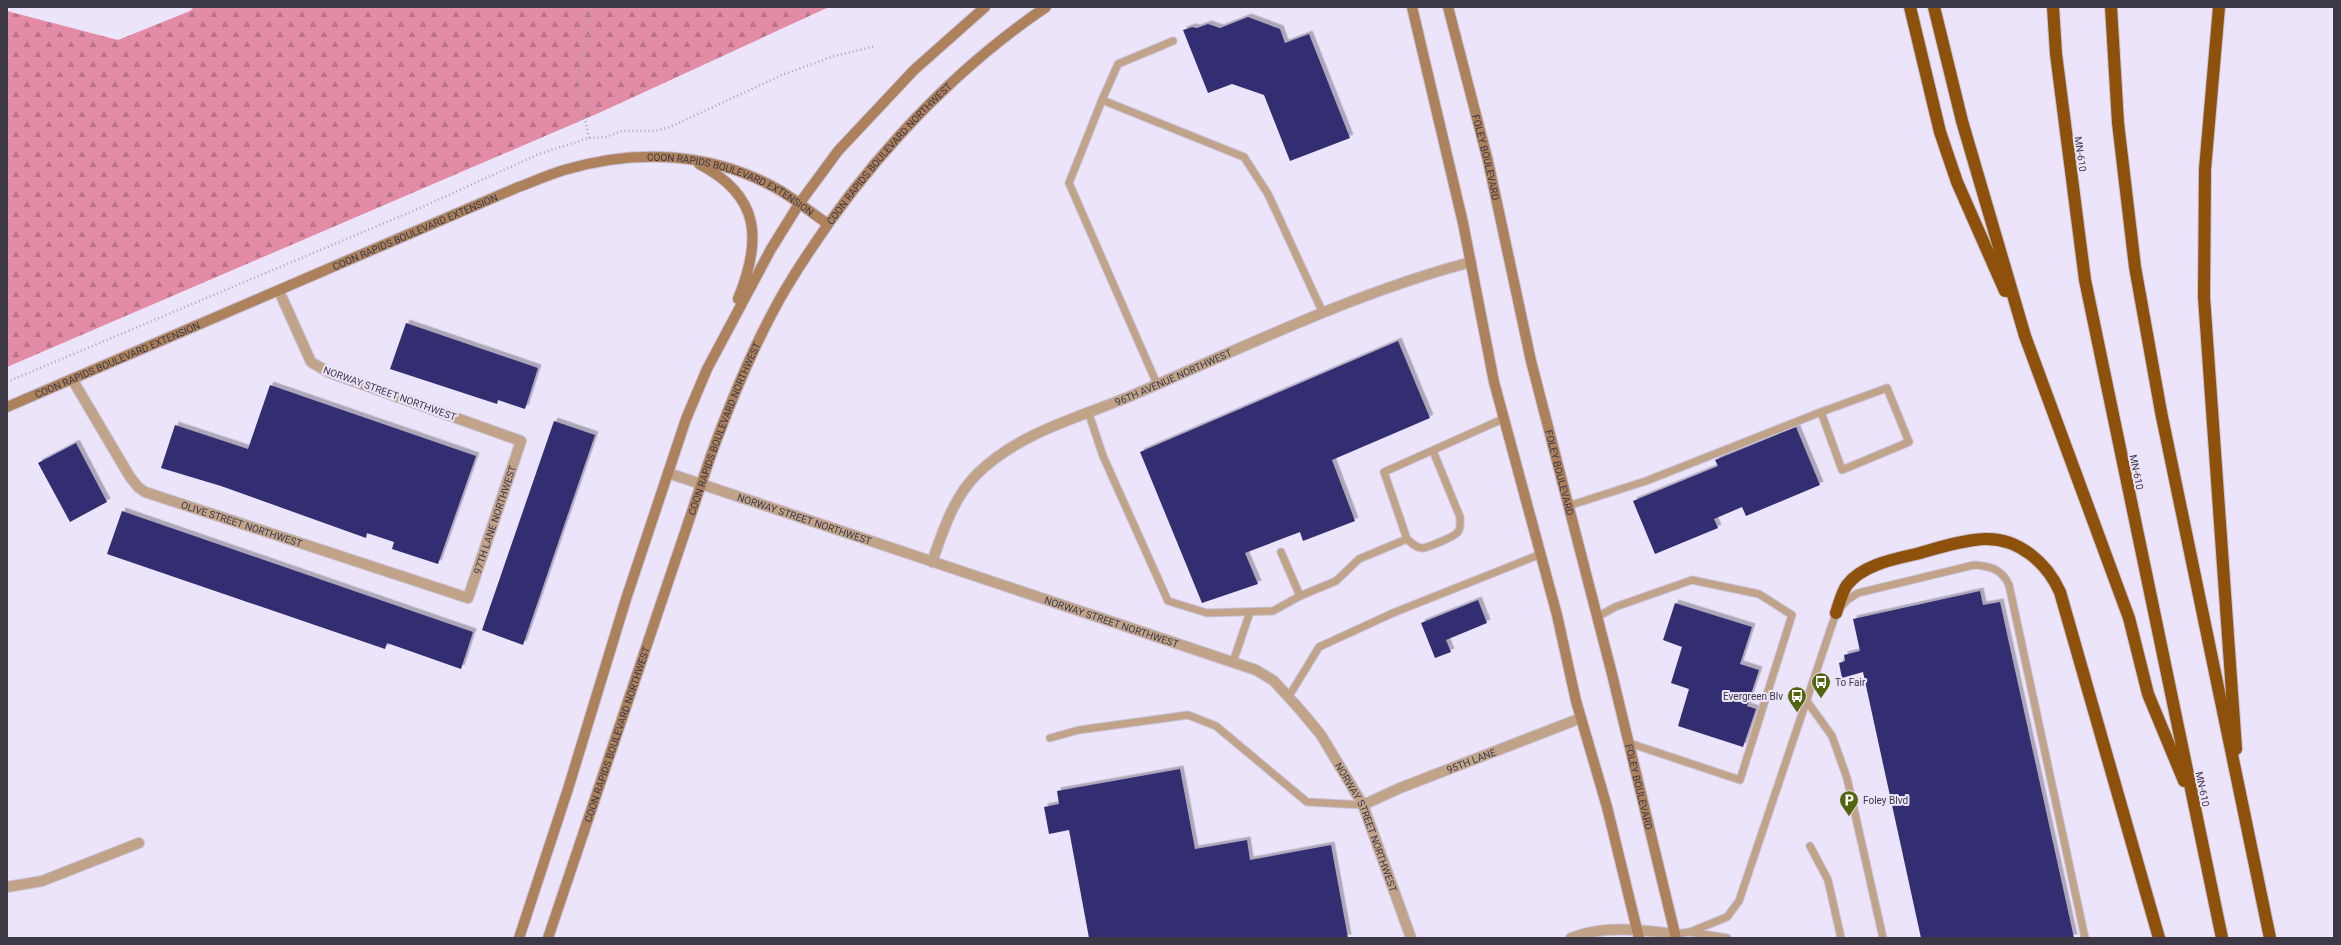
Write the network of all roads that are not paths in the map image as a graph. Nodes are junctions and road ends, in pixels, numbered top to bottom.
1 (985, 7) edge
2 (1046, 7) edge
3 (1412, 7) edge
4 (1448, 7) edge
5 (1910, 7) edge
6 (1934, 7) edge
7 (2053, 7) edge
8 (2111, 7) edge
9 (2219, 7) edge
10 (1174, 41) dead end
11 (1102, 100) junction
12 (687, 158) junction
13 (799, 204) junction
14 (828, 224) junction
15 (1471, 262) junction
16 (279, 291) junction
17 (1323, 314) junction
18 (2025, 336) junction
19 (721, 342) junction
20 (72, 379) junction
21 (1157, 384) junction
22 (7, 407) edge
23 (1088, 411) junction
24 (1821, 412) junction
25 (1504, 418) junction
26 (521, 441) joint
27 (1433, 451) junction
28 (668, 473) junction
29 (701, 485) junction
30 (1568, 506) junction
31 (1406, 539) junction
32 (1281, 552) dead end
33 (1541, 554) junction
34 (932, 562) junction
35 (1300, 596) junction
36 (468, 598) joint
37 (1250, 612) junction
38 (1836, 613) junction
39 (1597, 617) junction
40 (1233, 662) junction
41 (1288, 696) junction
42 (1806, 700) junction
43 (1581, 718) junction
44 (1050, 738) dead end
45 (1629, 743) junction
46 (2239, 796) junction
47 (1363, 805) junction
48 (2195, 809) junction
49 (139, 843) dead end
50 (1810, 846) dead end
51 (7, 887) edge
52 (1690, 932) junction
53 (1638, 934) edge
54 (1675, 936) edge
55 (518, 938) edge
56 (548, 938) edge
57 (1411, 938) edge
58 (1571, 938) edge
59 (1727, 938) edge
60 (1841, 938) edge
61 (1883, 938) edge
62 (2085, 938) edge
63 (2159, 938) edge
64 (2222, 938) edge
65 (2270, 938) edge

1 - 13 main road
2 - 14 main road, COON RAPIDS BOULEVARD NORTHWEST
3 - 15 main road
4 - 30 main road, FOLEY BOULEVARD
5 - 18 highway
6 - 18 highway
7 - 48 highway, MN-610
8 - 46 highway
9 - 46 highway
10 - 11 lane
11 - 17 lane
11 - 21 lane
12 - 13 main road, COON RAPIDS BOULEVARD EXTENSION
12 - 16 main road, COON RAPIDS BOULEVARD EXTENSION
12 - 19 main road
13 - 14 main road, COON RAPIDS BOULEVARD EXTENSION
13 - 19 main road
14 - 29 main road, COON RAPIDS BOULEVARD NORTHWEST
15 - 17 street, 96TH AVENUE NORTHWEST
15 - 25 main road
16 - 20 main road, COON RAPIDS BOULEVARD EXTENSION
16 - 26 street, NORWAY STREET NORTHWEST
17 - 21 street, 96TH AVENUE NORTHWEST
18 - 48 highway
19 - 28 main road
20 - 22 main road, COON RAPIDS BOULEVARD EXTENSION
20 - 36 street, OLIVE STREET NORTHWEST
21 - 23 street, 96TH AVENUE NORTHWEST
23 - 34 street, 96TH AVENUE NORTHWEST
23 - 37 lane
24 - 24 lane
24 - 30 lane
25 - 27 lane
25 - 33 main road
26 - 36 street, 97TH LANE NORTHWEST
27 - 31 lane
27 - 31 lane
28 - 29 street, NORWAY STREET NORTHWEST
28 - 55 main road
29 - 34 street, NORWAY STREET NORTHWEST
29 - 56 main road, COON RAPIDS BOULEVARD NORTHWEST
30 - 39 main road, FOLEY BOULEVARD
31 - 35 lane
32 - 35 lane
33 - 41 lane
33 - 43 main road
34 - 40 street, NORWAY STREET NORTHWEST
35 - 37 lane
37 - 40 lane
38 - 42 lane
38 - 62 lane
38 - 63 highway
39 - 45 main road, FOLEY BOULEVARD
39 - 45 lane
40 - 41 street, NORWAY STREET NORTHWEST
41 - 47 street, NORWAY STREET NORTHWEST
42 - 52 lane
42 - 61 lane
43 - 47 street, 95TH LANE
43 - 53 main road
44 - 47 lane
45 - 54 main road, FOLEY BOULEVARD
46 - 65 highway
47 - 57 street, NORWAY STREET NORTHWEST
48 - 64 highway, MN-610
49 - 51 street
50 - 60 lane
52 - 54 lane
52 - 59 lane
53 - 54 street
53 - 58 street

